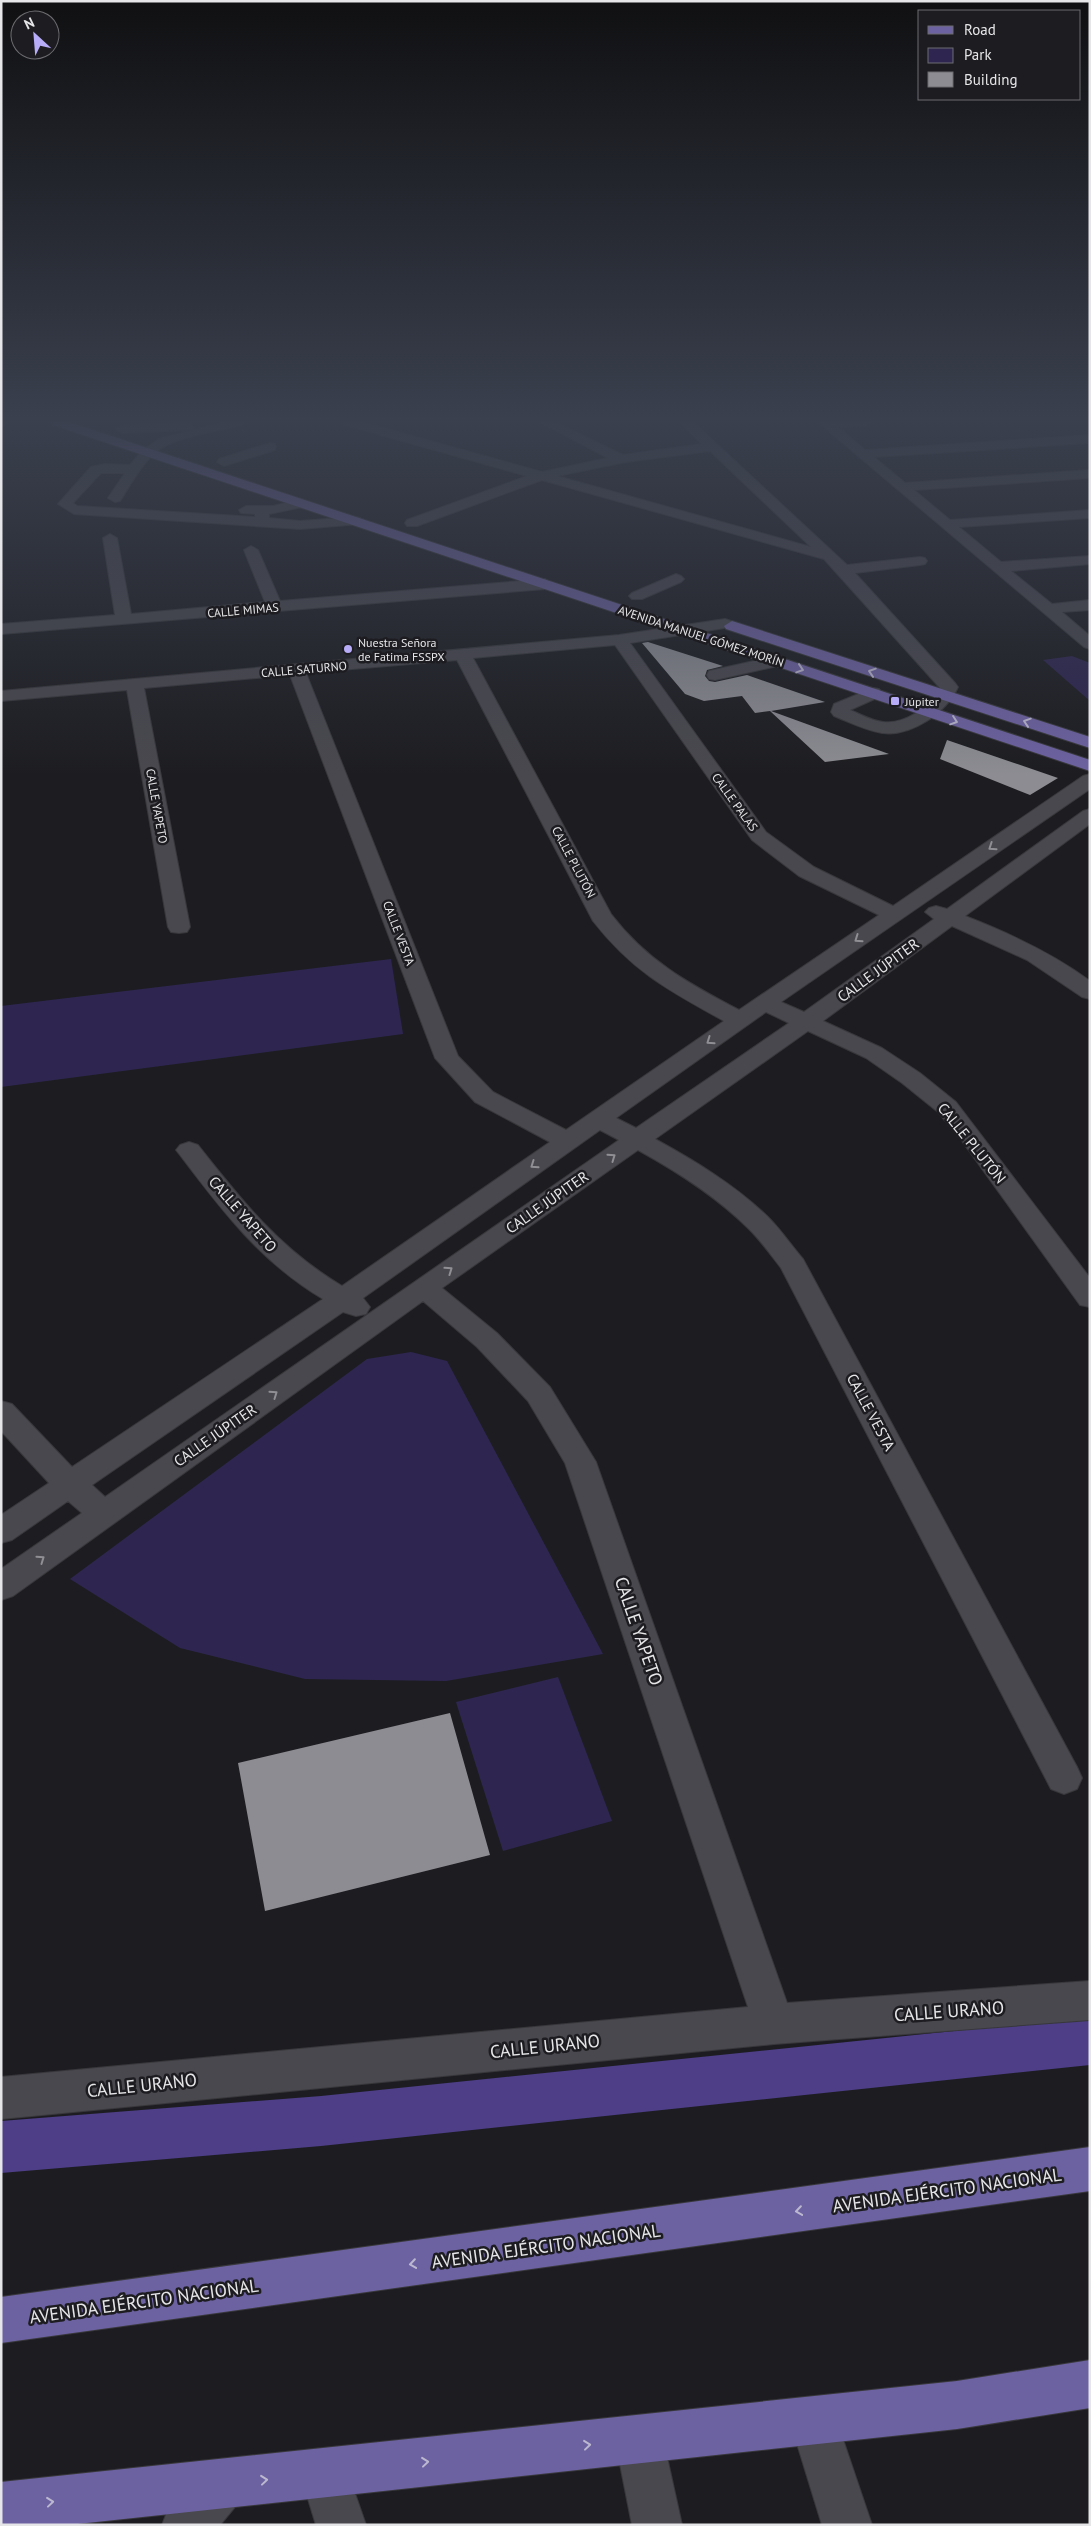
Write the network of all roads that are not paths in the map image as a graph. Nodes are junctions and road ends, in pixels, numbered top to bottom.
1 (110, 540) edge
2 (412, 540) edge
3 (771, 540) edge
4 (812, 540) edge
5 (966, 540) edge
6 (251, 550) dead end
7 (829, 556) junction
8 (1090, 560) edge
9 (920, 561) dead end
10 (999, 567) junction
11 (844, 570) junction
12 (676, 579) dead end
13 (545, 584) junction
14 (618, 590) dead end
15 (637, 596) junction
16 (663, 604) dead end
17 (1090, 606) edge
18 (275, 607) junction
19 (1049, 609) junction
20 (690, 613) dead end
21 (124, 619) junction
22 (725, 624) junction
23 (1, 630) edge
24 (685, 631) junction
25 (619, 640) junction
26 (1090, 644) edge
27 (462, 654) junction
28 (776, 661) junction
29 (296, 669) junction
30 (715, 675) dead end
31 (135, 684) junction
32 (873, 694) junction
33 (1, 696) edge
34 (946, 696) junction
35 (930, 712) junction
36 (1060, 733) junction
37 (1090, 738) edge
38 (1090, 742) edge
39 (1090, 766) edge
40 (1090, 780) edge
41 (1090, 815) edge
42 (1026, 824) junction
43 (1064, 834) junction
44 (1090, 842) edge
45 (903, 908) junction
46 (950, 917) junction
47 (179, 928) dead end
48 (1090, 992) edge
49 (765, 1003) junction
50 (740, 1020) junction
51 (806, 1022) junction
52 (598, 1119) junction
53 (638, 1139) junction
54 (568, 1141) junction
55 (189, 1150) dead end
56 (424, 1287) junction
57 (1090, 1298) edge
58 (343, 1299) junction
59 (377, 1320) junction
60 (1, 1412) edge
61 (68, 1484) junction
62 (105, 1514) junction
63 (1, 1531) edge
64 (1, 1587) edge
65 (1064, 1778) dead end
66 (1090, 2000) edge
67 (774, 2024) junction
68 (1, 2098) edge
69 (1090, 2169) edge
70 (1, 2320) edge
71 (1090, 2384) edge
72 (814, 2421) junction
73 (639, 2439) junction
74 (325, 2473) junction
75 (221, 2484) junction
76 (1, 2508) edge
77 (187, 2525) edge
78 (341, 2525) edge
79 (657, 2525) edge
80 (847, 2525) edge

1 - 21 street
2 - 13 main road, AVENIDA MANUEL GÓMEZ MORÍN
3 - 7 street
4 - 7 street
5 - 10 street
6 - 18 street
7 - 11 street
8 - 10 street
9 - 11 street
10 - 19 street
11 - 34 street
12 - 15 street
13 - 18 street, CALLE MIMAS
13 - 24 main road, AVENIDA MANUEL GÓMEZ MORÍN
14 - 15 main road, AVENIDA MANUEL GÓMEZ MORÍN
15 - 16 main road, AVENIDA MANUEL GÓMEZ MORÍN
17 - 19 street
18 - 21 street, CALLE MIMAS
19 - 26 street
20 - 22 main road, AVENIDA MANUEL GÓMEZ MORÍN
21 - 23 street, CALLE MIMAS
22 - 24 street, CALLE SATURNO
34 -> 22 main road, AVENIDA MANUEL GÓMEZ MORÍN
24 - 25 street, CALLE SATURNO
24 - 28 main road, AVENIDA MANUEL GÓMEZ MORÍN
25 - 27 street, CALLE SATURNO
25 - 45 street, CALLE PALAS
27 - 29 street, CALLE SATURNO
27 - 50 street, CALLE PLUTÓN
28 - 30 street
28 -> 32 main road, AVENIDA MANUEL GÓMEZ MORÍN
29 - 31 street, CALLE SATURNO
29 - 54 street, CALLE VESTA
31 - 33 street, CALLE SATURNO
31 - 47 street, CALLE YAPETO
32 - 35 main road, AVENIDA MANUEL GÓMEZ MORÍN
32 - 35 street
34 - 35 street
36 -> 34 main road, AVENIDA MANUEL GÓMEZ MORÍN
35 -> 39 main road, AVENIDA MANUEL GÓMEZ MORÍN
36 - 37 main road
36 - 38 main road, AVENIDA MANUEL GÓMEZ MORÍN
40 - 42 street
41 - 43 street, CALLE JÚPITER
42 - 43 street
42 -> 45 street
43 - 44 street
43 - 46 street, CALLE JÚPITER
45 - 46 street, CALLE PALAS
45 -> 49 street
46 - 48 street, CALLE PALAS
46 - 51 street, CALLE JÚPITER
49 - 50 street
49 - 51 street, CALLE PLUTÓN
50 -> 52 street
51 - 53 street, CALLE JÚPITER
51 - 57 street, CALLE PLUTÓN
52 - 53 street, CALLE VESTA
52 - 54 street
56 -> 53 street, CALLE JÚPITER
53 - 65 street, CALLE VESTA
54 -> 58 street
55 - 58 street, CALLE YAPETO
56 - 59 street, CALLE JÚPITER
56 - 67 street, CALLE YAPETO
58 - 59 street, CALLE YAPETO
58 - 61 street
62 -> 59 street, CALLE JÚPITER
60 - 61 street
61 - 62 street
61 - 63 street
64 -> 62 street, CALLE JÚPITER
66 - 67 street, CALLE URANO
67 - 68 street, CALLE URANO
69 -> 70 main road, AVENIDA EJÉRCITO NACIONAL
71 - 72 main road
72 - 73 main road
72 - 80 street
74 -> 73 main road
73 - 79 street
75 -> 74 main road
74 - 78 street
76 -> 75 main road
75 - 77 street

